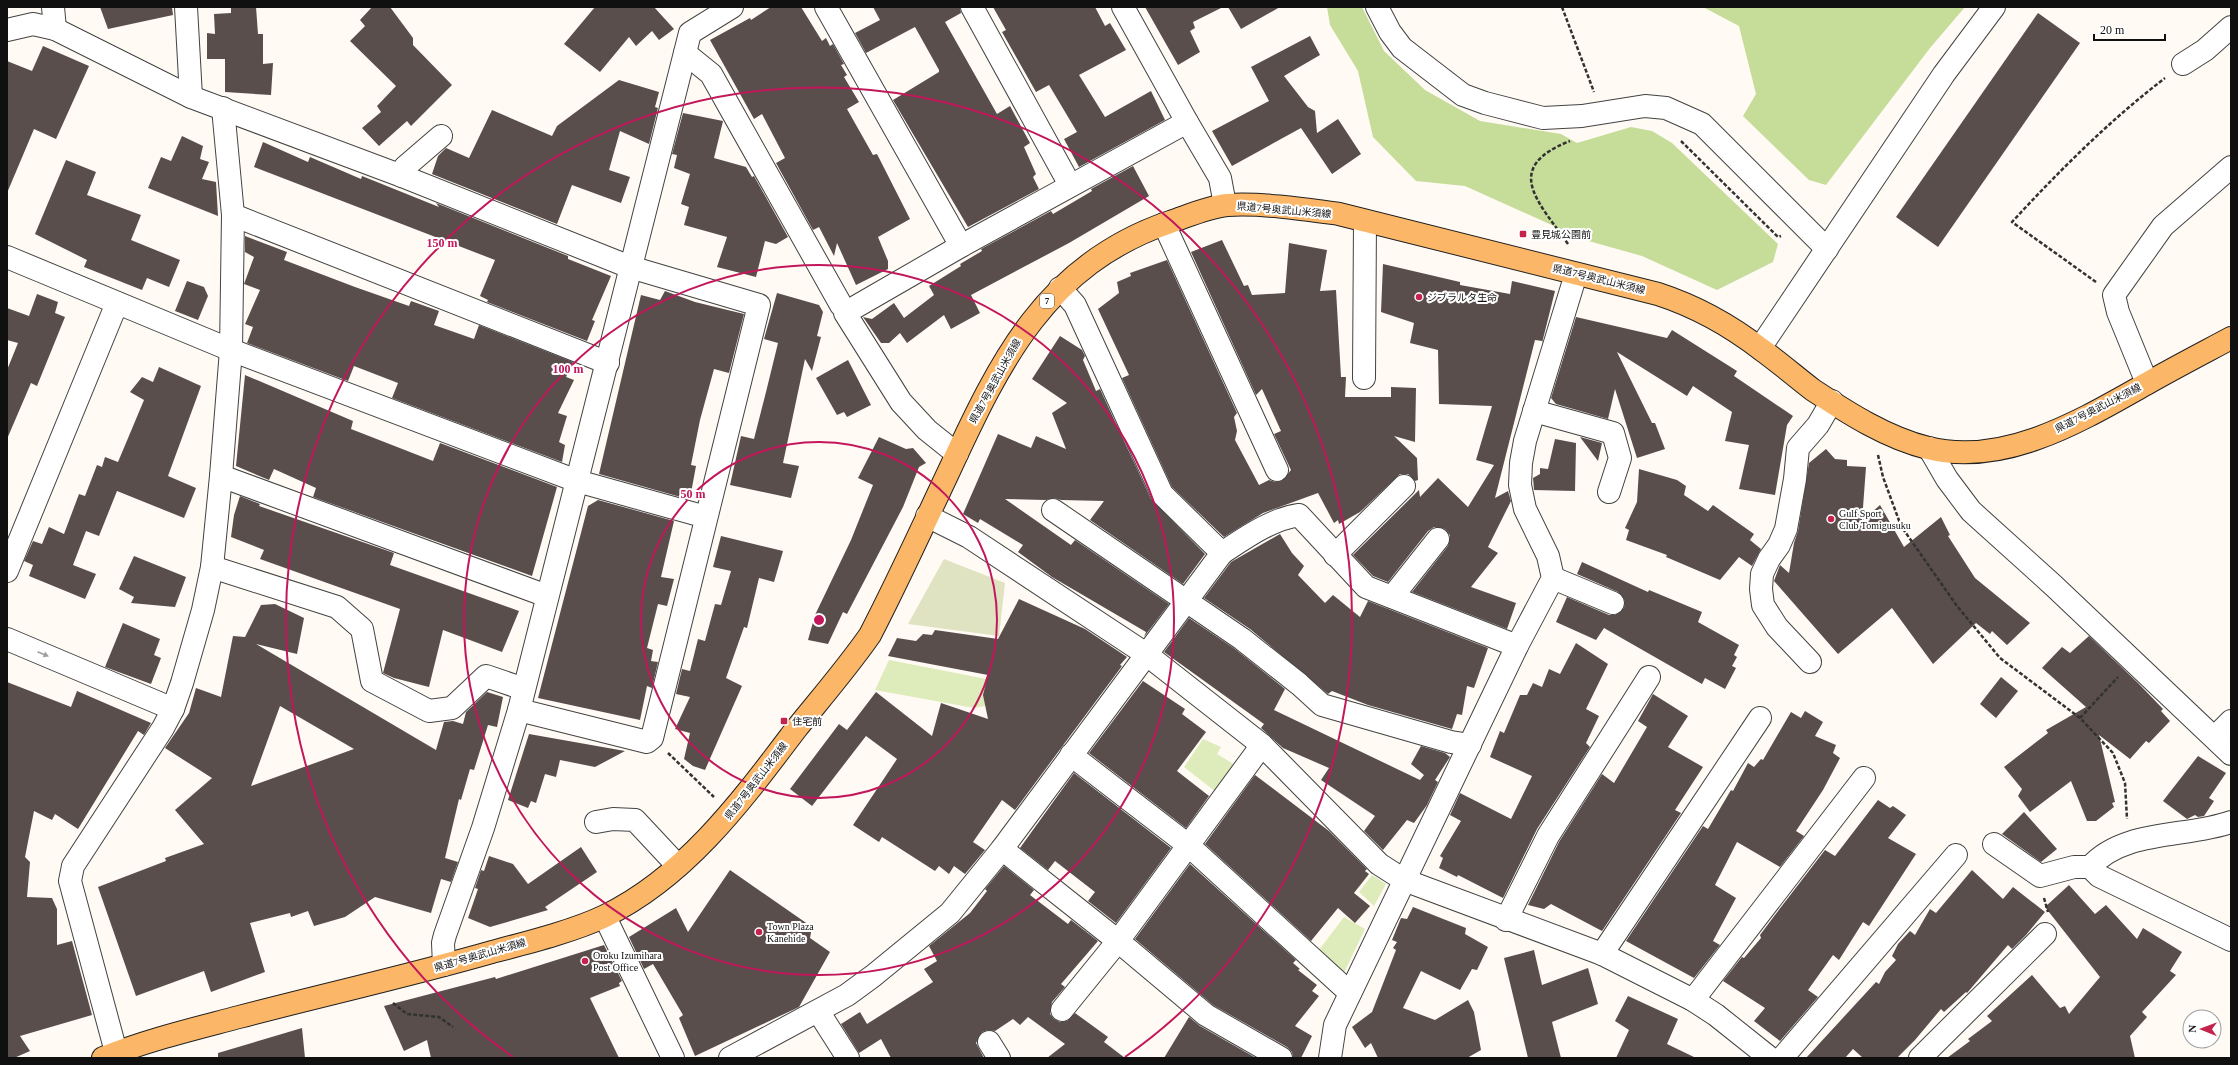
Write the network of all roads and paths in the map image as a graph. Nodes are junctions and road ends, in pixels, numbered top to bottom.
1 (52, 7) edge
2 (186, 7) edge
3 (732, 7) edge
4 (826, 7) edge
5 (972, 7) edge
6 (1123, 7) edge
7 (1377, 7) edge
8 (1562, 7) edge
9 (1994, 7) edge
10 (2231, 27) edge
11 (55, 29) junction
12 (7, 30) edge
13 (685, 53) junction
14 (2182, 64) joint
15 (191, 97) junction
16 (223, 108) junction
17 (1598, 113) junction
18 (1187, 122) junction
19 (441, 136) dead end
20 (1676, 138) dead end
21 (1574, 139) dead end
22 (2231, 167) edge
23 (402, 176) junction
24 (1070, 185) junction
25 (1225, 205) junction
26 (232, 215) junction
27 (1365, 221) junction
28 (1164, 224) junction
29 (1784, 236) dead end
30 (1568, 244) dead end
31 (961, 246) junction
32 (1826, 249) junction
33 (7, 257) edge
34 (630, 267) junction
35 (1576, 274) junction
36 (1060, 288) junction
37 (2114, 295) junction
38 (117, 303) junction
39 (841, 305) dead end
40 (2231, 338) edge
41 (1760, 348) junction
42 (231, 350) junction
43 (608, 363) junction
44 (1364, 378) dead end
45 (2147, 384) junction
46 (1832, 401) junction
47 (1534, 411) junction
48 (1872, 425) junction
49 (1929, 448) junction
50 (957, 454) junction
51 (1277, 470) dead end
52 (221, 476) junction
53 (577, 482) junction
54 (1404, 486) dead end
55 (1609, 492) dead end
56 (1053, 510) dead end
57 (927, 516) junction
58 (706, 518) junction
59 (1438, 539) dead end
60 (1222, 553) junction
61 (1334, 555) junction
62 (212, 568) junction
63 (7, 571) edge
64 (1553, 578) junction
65 (547, 596) junction
66 (1392, 597) junction
67 (1186, 600) junction
68 (1613, 603) dead end
69 (7, 639) edge
70 (1517, 646) junction
71 (1146, 654) junction
72 (2133, 661) junction
73 (1810, 662) dead end
74 (1649, 677) dead end
75 (524, 689) junction
76 (173, 708) junction
77 (519, 710) junction
78 (1760, 718) dead end
79 (2080, 718) junction
80 (2231, 721) edge
81 (2215, 737) junction
82 (652, 738) junction
83 (1262, 745) junction
84 (1470, 745) junction
85 (2231, 754) edge
86 (1071, 755) junction
87 (1864, 778) dead end
88 (732, 813) junction
89 (596, 822) dead end
90 (2231, 822) edge
91 (1188, 844) junction
92 (1994, 844) dead end
93 (2126, 844) junction
94 (1002, 850) junction
95 (1956, 855) dead end
96 (678, 866) junction
97 (2090, 867) junction
98 (2040, 876) junction
99 (1404, 880) junction
100 (605, 917) junction
101 (1506, 920) junction
102 (2048, 926) joint
103 (2231, 940) edge
104 (1118, 941) junction
105 (1602, 954) junction
106 (444, 966) junction
107 (1350, 993) junction
108 (388, 999) dead end
109 (1693, 1000) junction
110 (1062, 1010) dead end
111 (818, 1011) junction
112 (453, 1027) dead end
113 (110, 1055) edge
114 (673, 1058) edge
115 (730, 1058) edge
116 (848, 1058) edge
117 (1281, 1058) edge
118 (1330, 1058) edge
119 (1770, 1058) edge
120 (1782, 1058) edge
121 (1920, 1058) edge

1 - 11 street
2 - 15 street
3 - 13 street
4 - 31 street
5 - 24 street
6 - 18 street
7 - 17 street
8 - 17 path
9 - 32 street
10 - 14 street
11 - 12 street
11 - 15 street
13 - 34 street
13 - 39 street
14 - 37 path
15 - 16 street
16 - 23 street
16 - 26 street
17 - 32 street
18 - 24 street
18 - 25 street
19 - 23 street
20 - 29 path
21 - 30 path
22 - 37 street
23 - 34 street
24 - 31 street
25 - 27 main road, 県道7号奥武山米須線 / 7
25 - 28 main road, 県道7号奥武山米須線 / 7
26 - 42 street
26 - 43 street
27 - 35 main road, 県道7号奥武山米須線 / 7
27 - 44 street
28 - 36 main road, 県道7号奥武山米須線 / 7
28 - 51 street
31 - 50 street
32 - 41 street
33 - 38 street
34 - 43 street
34 - 58 street
35 - 41 main road, 県道7号奥武山米須線 / 7
35 - 47 street
36 - 50 main road, 県道7号奥武山米須線 / 7
36 - 60 street
37 - 45 street
38 - 42 street
38 - 63 street
40 - 45 main road, 県道7号奥武山米須線 / 7
41 - 46 main road, 県道7号奥武山米須線 / 7
42 - 52 street
42 - 53 street
43 - 53 street
45 - 49 main road, 県道7号奥武山米須線 / 7
46 - 48 main road, 県道7号奥武山米須線 / 7
46 - 73 street
47 - 55 street
47 - 64 street
48 - 49 main road, 県道7号奥武山米須線 / 7
48 - 79 path
49 - 72 street
50 - 57 main road, 県道7号奥武山米須線 / 7
52 - 62 street
52 - 65 street
53 - 58 street
53 - 65 street
54 - 61 street
56 - 67 street
57 - 71 street
57 - 88 main road, 県道7号奥武山米須線 / 7
58 - 82 street
59 - 66 street
60 - 61 street
60 - 67 street
61 - 66 street
62 - 75 street
62 - 76 street
64 - 68 street
64 - 70 street
65 - 75 street
66 - 70 street
67 - 71 street
67 - 84 street
69 -> 76 street
70 - 84 street
71 - 83 street
71 - 86 street
72 - 79 path
72 - 81 street
74 - 101 street
75 - 77 street
76 - 113 street
77 - 82 street
77 - 106 street
78 - 105 street
79 - 93 path
80 - 81 street
81 - 85 street
82 - 88 path
83 - 91 street
83 - 99 street
84 - 99 street
86 - 91 street
86 - 94 street
87 - 109 street
88 - 96 main road, 県道7号奥武山米須線 / 7
89 - 96 street
90 - 93 street
91 - 104 street
91 - 107 street
92 - 98 street
93 - 97 street
94 - 104 street
94 - 111 street
95 - 120 street
96 - 100 main road, 県道7号奥武山米須線 / 7
97 - 98 street
97 - 103 street
98 - 102 path
99 - 101 street
99 - 107 street
100 - 106 main road, 県道7号奥武山米須線 / 7
100 - 114 street
101 - 105 street
102 - 121 street
104 - 110 street
104 - 117 street
105 - 109 street
106 - 113 main road, 県道7号奥武山米須線 / 7
107 - 118 street
108 - 112 path
109 - 119 street
111 - 115 street
111 - 116 street

